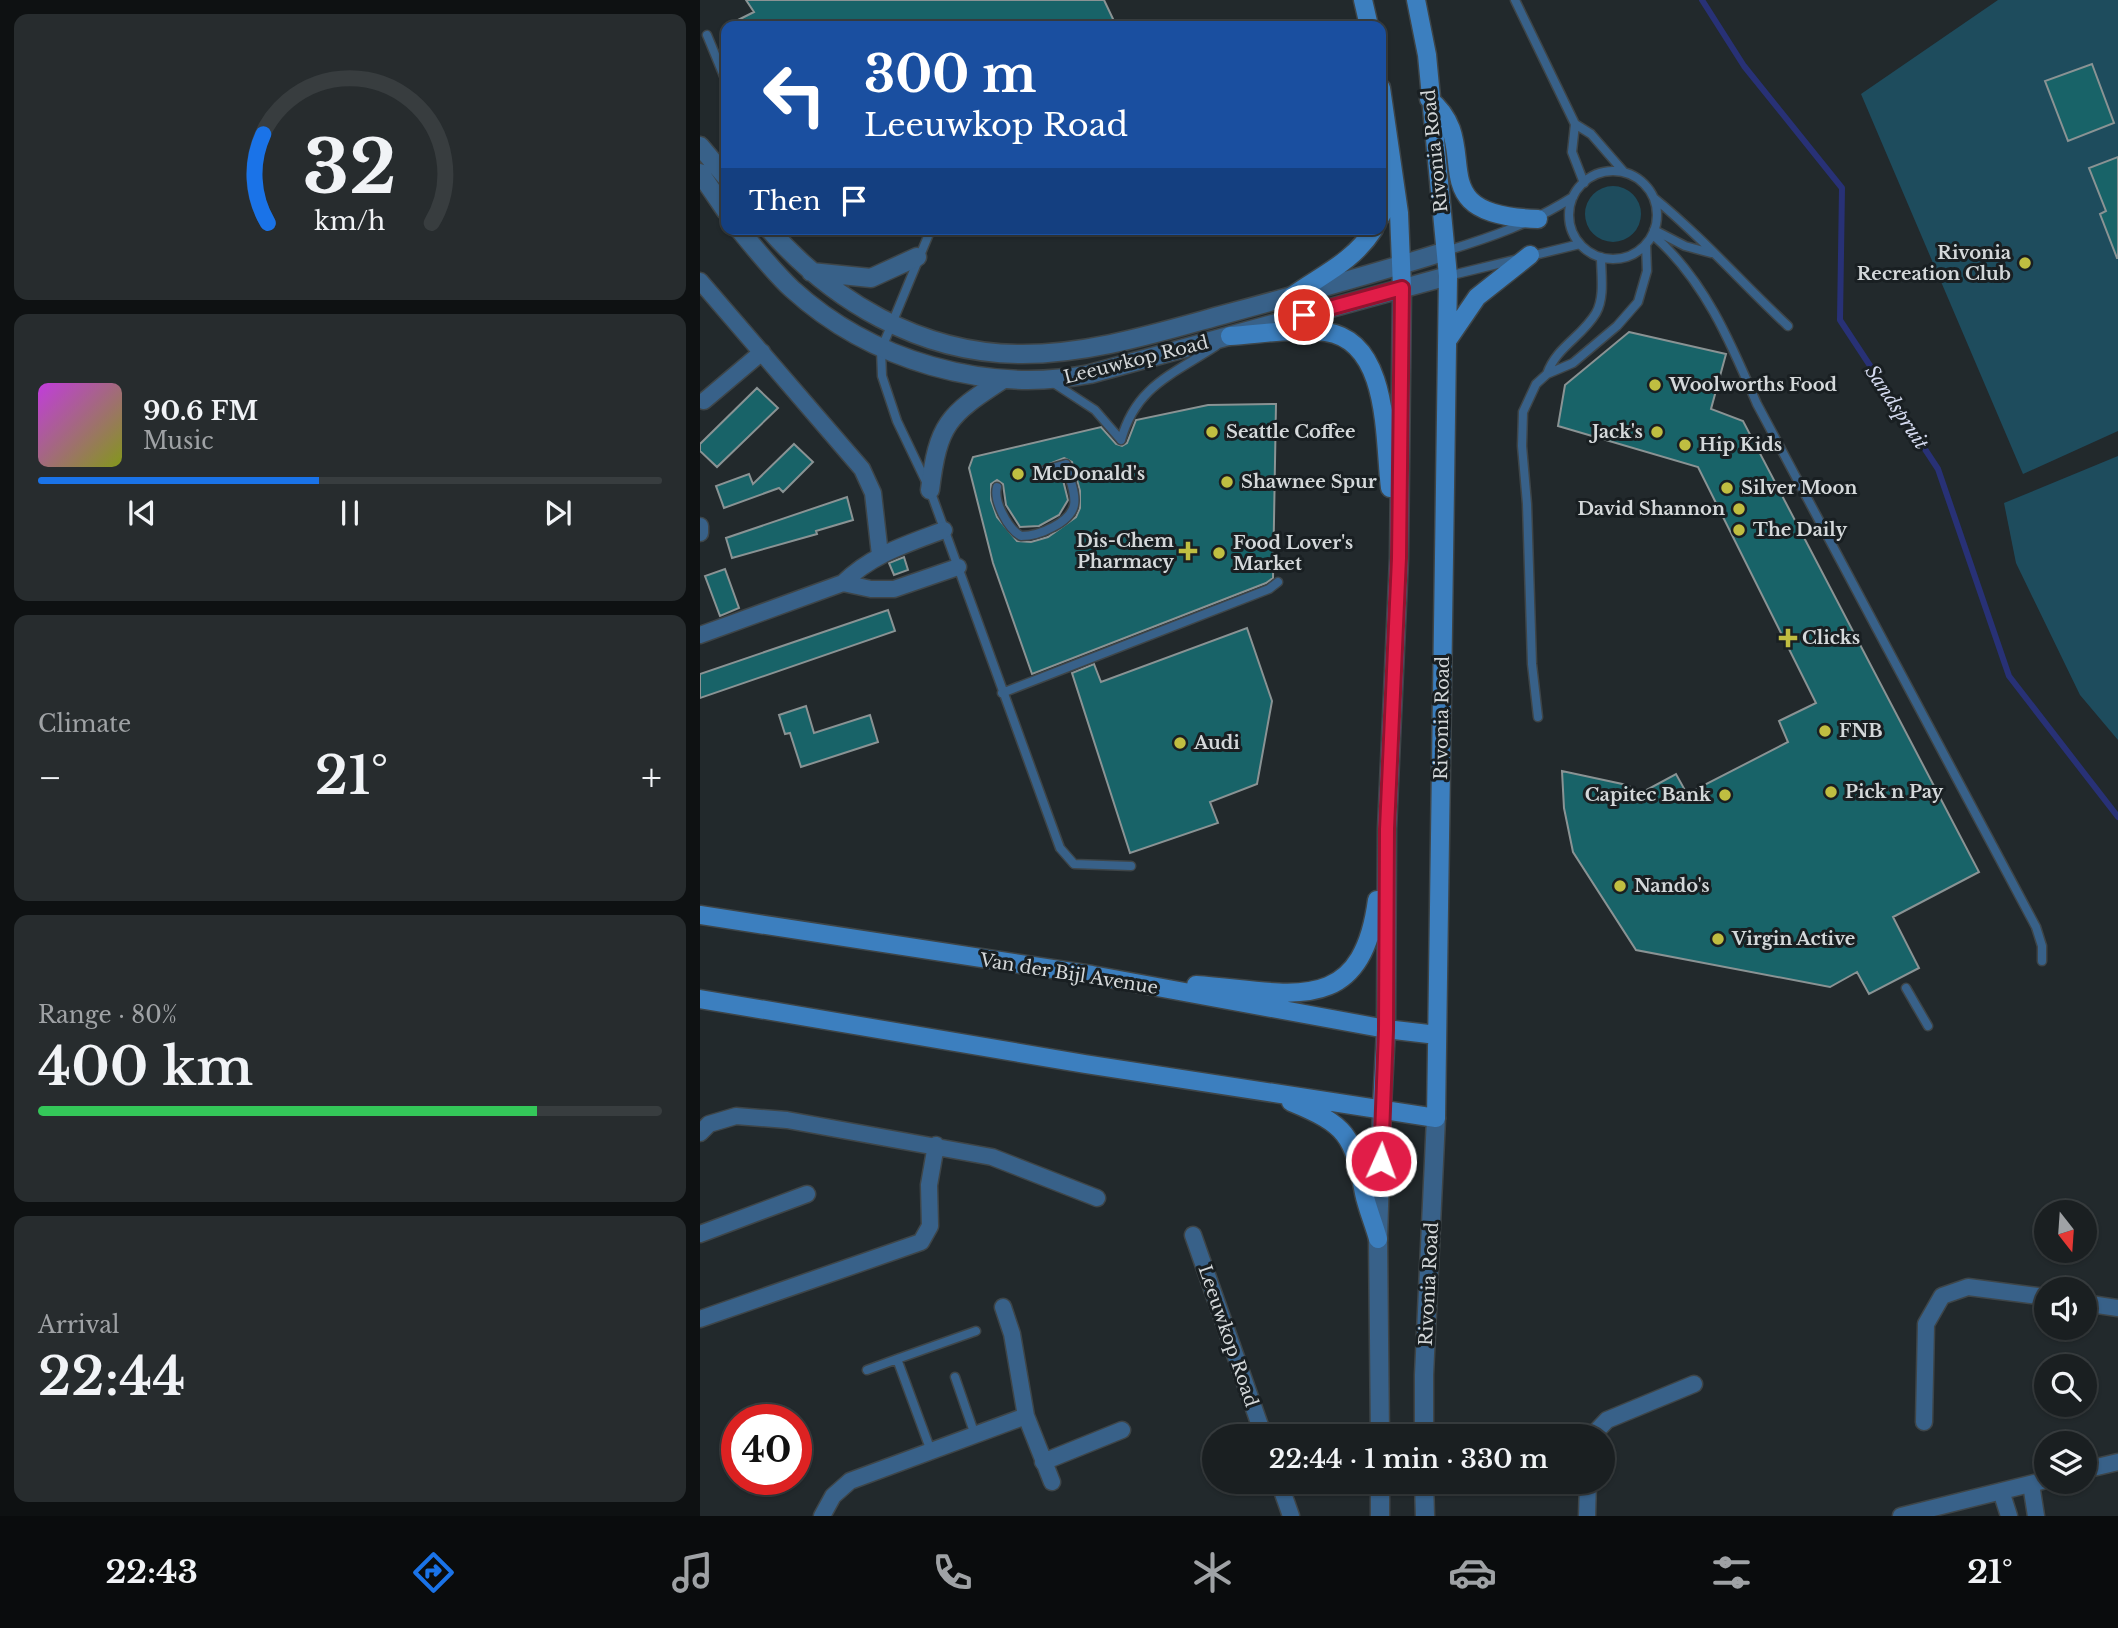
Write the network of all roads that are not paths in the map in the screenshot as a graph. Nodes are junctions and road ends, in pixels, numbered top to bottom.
1 (1363, 0) edge
2 (1416, 0) edge
3 (1515, 0) edge
4 (1368, 21) edge
5 (707, 35) dead end
6 (721, 69) edge
7 (1429, 99) junction
8 (1386, 120) edge
9 (1575, 124) junction
10 (700, 146) edge
11 (721, 171) edge
12 (1624, 172) junction
13 (700, 173) edge
14 (1395, 179) junction
15 (1584, 183) junction
16 (1573, 197) junction
17 (1654, 198) junction
18 (1386, 203) edge
19 (721, 204) edge
20 (1538, 219) junction
21 (1653, 232) junction
22 (744, 235) edge
23 (774, 235) edge
24 (927, 235) edge
25 (1369, 235) edge
26 (1580, 244) junction
27 (1646, 244) junction
28 (1446, 251) junction
29 (1711, 253) junction
30 (1530, 255) junction
31 (917, 257) junction
32 (1601, 257) junction
33 (1401, 265) junction
34 (807, 271) junction
35 (1448, 276) junction
36 (700, 281) edge
37 (1402, 288) junction
38 (1292, 296) junction
39 (889, 324) junction
40 (1788, 326) dead end
41 (1230, 336) junction
42 (1447, 341) junction
43 (881, 350) junction
44 (762, 352) junction
45 (1547, 374) junction
46 (1002, 380) junction
47 (1049, 381) junction
48 (704, 401) dead end
49 (1045, 470) dead end
50 (997, 487) dead end
51 (930, 490) junction
52 (700, 526) edge
53 (944, 530) junction
54 (700, 533) edge
55 (880, 555) junction
56 (1399, 558) junction
57 (958, 567) junction
58 (1278, 582) dead end
59 (843, 583) junction
60 (700, 635) edge
61 (1002, 693) junction
62 (1538, 717) dead end
63 (1387, 829) junction
64 (1131, 866) dead end
65 (700, 915) edge
66 (2042, 961) dead end
67 (1092, 975) junction
68 (1906, 988) dead end
69 (700, 999) edge
70 (1928, 1026) dead end
71 (1386, 1030) junction
72 (1437, 1035) junction
73 (1272, 1094) junction
74 (1382, 1107) junction
75 (1436, 1118) junction
76 (700, 1133) edge
77 (936, 1145) junction
78 (807, 1194) dead end
79 (1097, 1198) dead end
80 (700, 1234) edge
81 (1193, 1235) dead end
82 (1378, 1239) junction
83 (2034, 1295) edge
84 (2097, 1305) edge
85 (1003, 1307) dead end
86 (2118, 1308) edge
87 (700, 1319) edge
88 (976, 1331) dead end
89 (897, 1359) junction
90 (867, 1370) dead end
91 (955, 1377) dead end
92 (1694, 1384) dead end
93 (1026, 1416) junction
94 (1924, 1422) dead end
95 (1259, 1424) edge
96 (1380, 1424) edge
97 (1424, 1424) edge
98 (1603, 1424) edge
99 (1122, 1430) dead end
100 (975, 1435) junction
101 (931, 1451) junction
102 (1043, 1462) junction
103 (2118, 1462) edge
104 (2097, 1467) edge
105 (1052, 1482) dead end
106 (2034, 1483) edge
107 (2001, 1491) junction
108 (1283, 1494) edge
109 (1380, 1494) edge
110 (1424, 1494) edge
111 (2037, 1494) edge
112 (824, 1516) edge
113 (1291, 1516) edge
114 (1380, 1516) edge
115 (1425, 1516) edge
116 (1901, 1516) edge
117 (2010, 1516) edge
118 (2036, 1516) edge

1 - 4 main road
2 - 7 main road, Rivonia Road
3 - 9 lane
5 - 6 lane
7 - 20 main road
7 - 28 main road, Rivonia Road
8 - 14 main road
9 - 12 lane
9 - 15 lane
10 - 11 street
12 - 15 lane
12 - 17 lane
13 - 19 street
14 - 18 main road
14 - 33 main road
15 - 16 lane
16 - 20 lane
16 - 26 lane
17 - 21 lane
17 - 29 lane
20 - 28 lane
21 - 27 lane
21 - 29 lane
21 - 66 lane
22 - 43 street, Leeuwkop Road
23 - 34 street, Leeuwkop Road
24 - 31 lane
25 - 38 main road
26 - 30 lane
26 - 32 lane
27 - 32 lane
27 - 45 lane
28 - 33 street, Leeuwkop Road
28 - 35 main road, Rivonia Road
29 - 40 lane
30 - 35 lane
30 - 42 main road
31 - 34 street
31 - 39 lane
32 - 45 lane
33 - 37 main road
33 - 38 street, Leeuwkop Road
34 - 39 street, Leeuwkop Road
35 - 37 street, Leeuwkop Road
35 - 42 main road, Rivonia Road
36 - 44 street
37 - 41 street, Leeuwkop Road
37 - 56 main road
38 - 39 street, Leeuwkop Road
39 - 43 lane
41 - 47 street, Leeuwkop Road
41 - 47 lane
41 - 56 main road
42 - 72 main road, Rivonia Road
43 - 46 street, Leeuwkop Road
43 - 51 lane
44 - 48 street
44 - 55 street
45 - 62 lane
46 - 47 street, Leeuwkop Road
46 - 51 street
49 - 50 lane
51 - 53 lane
52 - 54 street
53 - 55 street
53 - 57 lane
55 - 59 street
56 - 63 main road
57 - 59 street
57 - 61 lane
58 - 61 lane
59 - 60 street
61 - 64 lane
63 - 67 main road
63 - 71 main road
65 - 67 main road, Van der Bijl Avenue
67 - 71 main road, Van der Bijl Avenue
68 - 70 lane
69 - 73 main road
71 - 72 main road, Van der Bijl Avenue
71 - 74 main road
72 - 75 main road, Rivonia Road
73 - 74 main road
73 - 82 main road
74 - 75 main road
74 - 82 street
75 - 97 street, Rivonia Road
76 - 77 street
77 - 79 street
77 - 87 street
78 - 80 street
81 - 95 street, Leeuwkop Road
82 - 96 street
83 - 94 street
84 - 86 street
85 - 93 street
88 - 89 lane
89 - 90 lane
89 - 101 lane
91 - 100 lane
92 - 98 street
93 - 100 street
93 - 102 street
99 - 102 street
100 - 101 street
101 - 112 street
102 - 105 street
103 - 104 street
106 - 107 street
107 - 116 street
107 - 117 street
108 - 113 street
109 - 114 street
110 - 115 street
111 - 118 street

